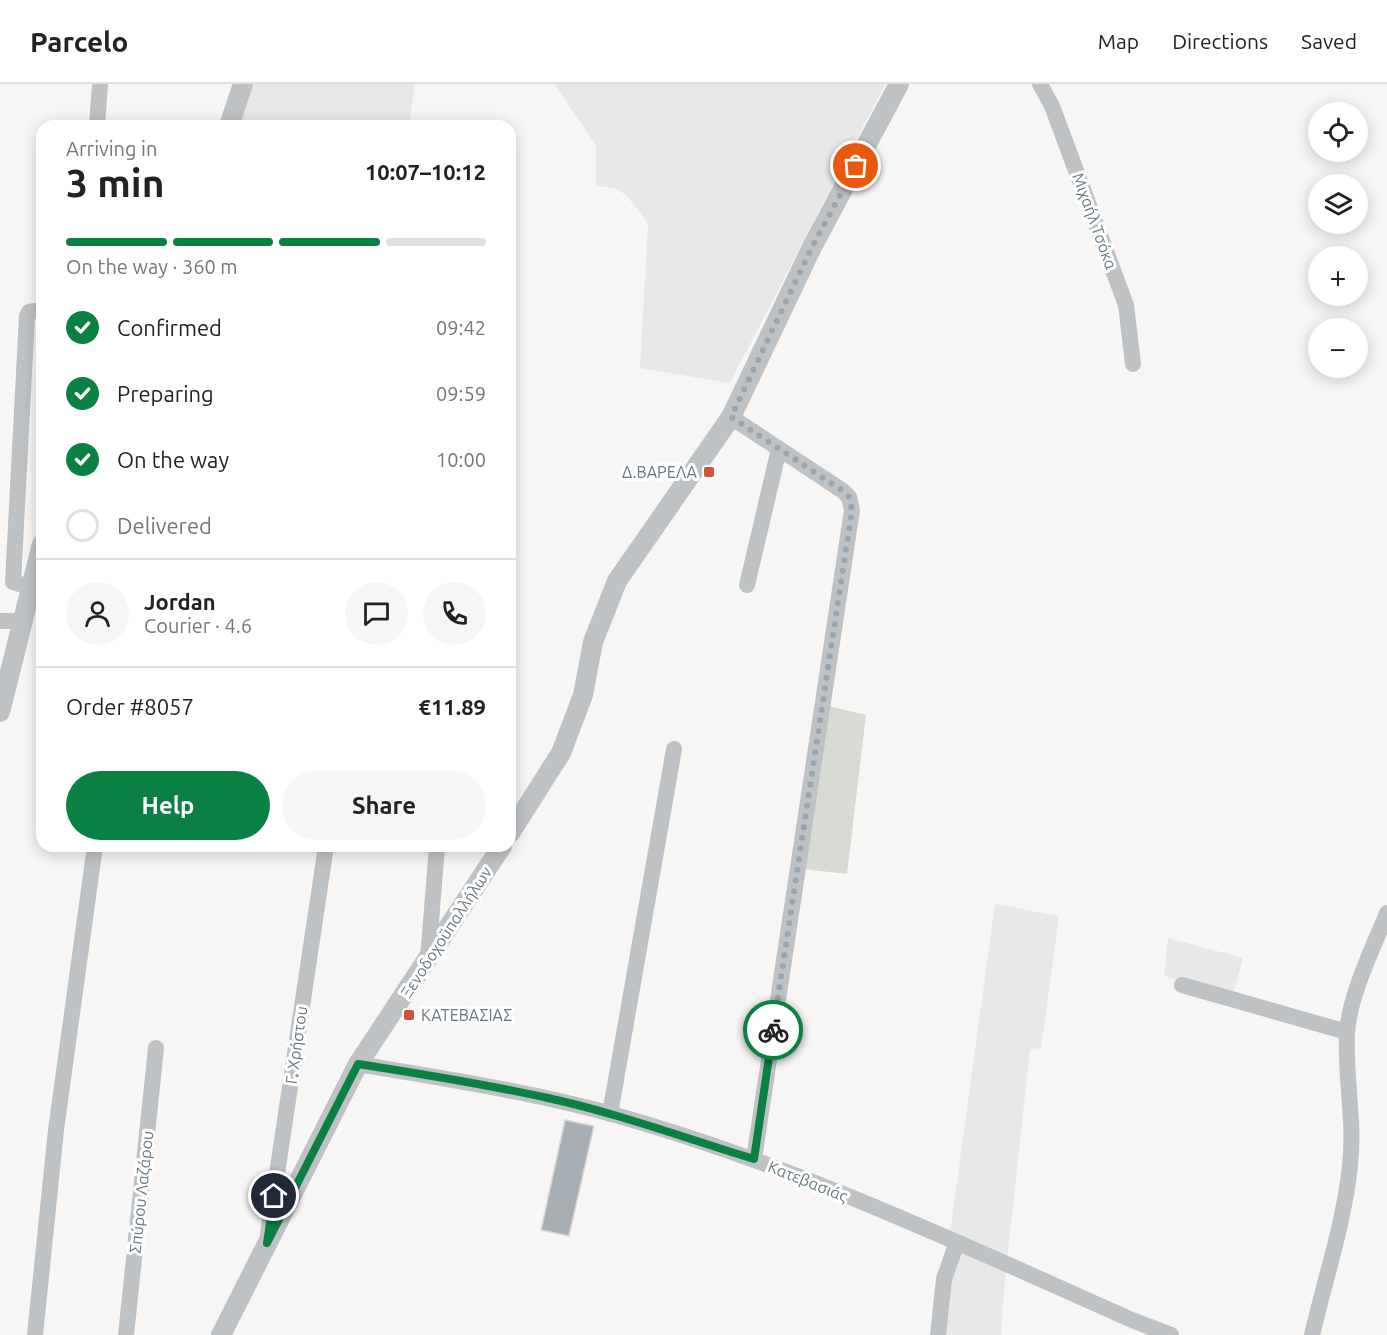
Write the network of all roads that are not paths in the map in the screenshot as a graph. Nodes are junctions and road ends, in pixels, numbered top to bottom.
1 (100, 84) edge
2 (243, 84) edge
3 (899, 84) edge
4 (1040, 84) edge
5 (97, 120) edge
6 (231, 120) edge
7 (36, 311) edge
8 (1132, 363) dead end
9 (731, 417) junction
10 (778, 449) junction
11 (35, 579) edge
12 (747, 585) dead end
13 (0, 621) edge
14 (21, 621) junction
15 (0, 712) edge
16 (674, 749) dead end
17 (516, 824) edge
18 (94, 852) edge
19 (325, 852) edge
20 (437, 852) edge
21 (498, 852) edge
22 (1387, 913) edge
23 (428, 961) junction
24 (1182, 985) dead end
25 (1347, 1032) junction
26 (156, 1048) dead end
27 (358, 1064) junction
28 (610, 1114) junction
29 (754, 1159) junction
30 (957, 1242) junction
31 (267, 1243) junction
32 (1131, 1328) edge
33 (35, 1335) edge
34 (126, 1335) edge
35 (221, 1335) edge
36 (938, 1335) edge
37 (1171, 1335) edge
38 (1312, 1335) edge

1 - 5 street
2 - 6 street
3 - 9 street
4 - 8 street, Μιχαήλ Τσόκα
7 - 11 street
9 - 10 street
9 - 17 street
10 - 12 street
10 - 29 street
11 - 14 street
13 - 14 street
14 - 15 street
16 - 28 street
18 - 33 street
19 - 31 street, Γ. Χρήστου
20 - 23 street
21 - 23 street, Ξενοδοχοϋπαλλήλων
22 - 25 street
23 - 27 street, Ξενοδοχοϋπαλλήλων
24 - 25 street
25 - 38 street
26 - 34 street, Σπύρου Λαζάρου
27 - 28 street, Κατεβασιάς
27 - 31 street, Ξενοδοχοϋπαλλήλων
28 - 29 street, Κατεβασιάς
29 - 30 street, Κατεβασιάς
30 - 32 street, Κατεβασιάς
30 - 36 street
31 - 35 street, Ξενοδοχοϋπαλλήλων
32 - 37 street, Κατεβασιάς

